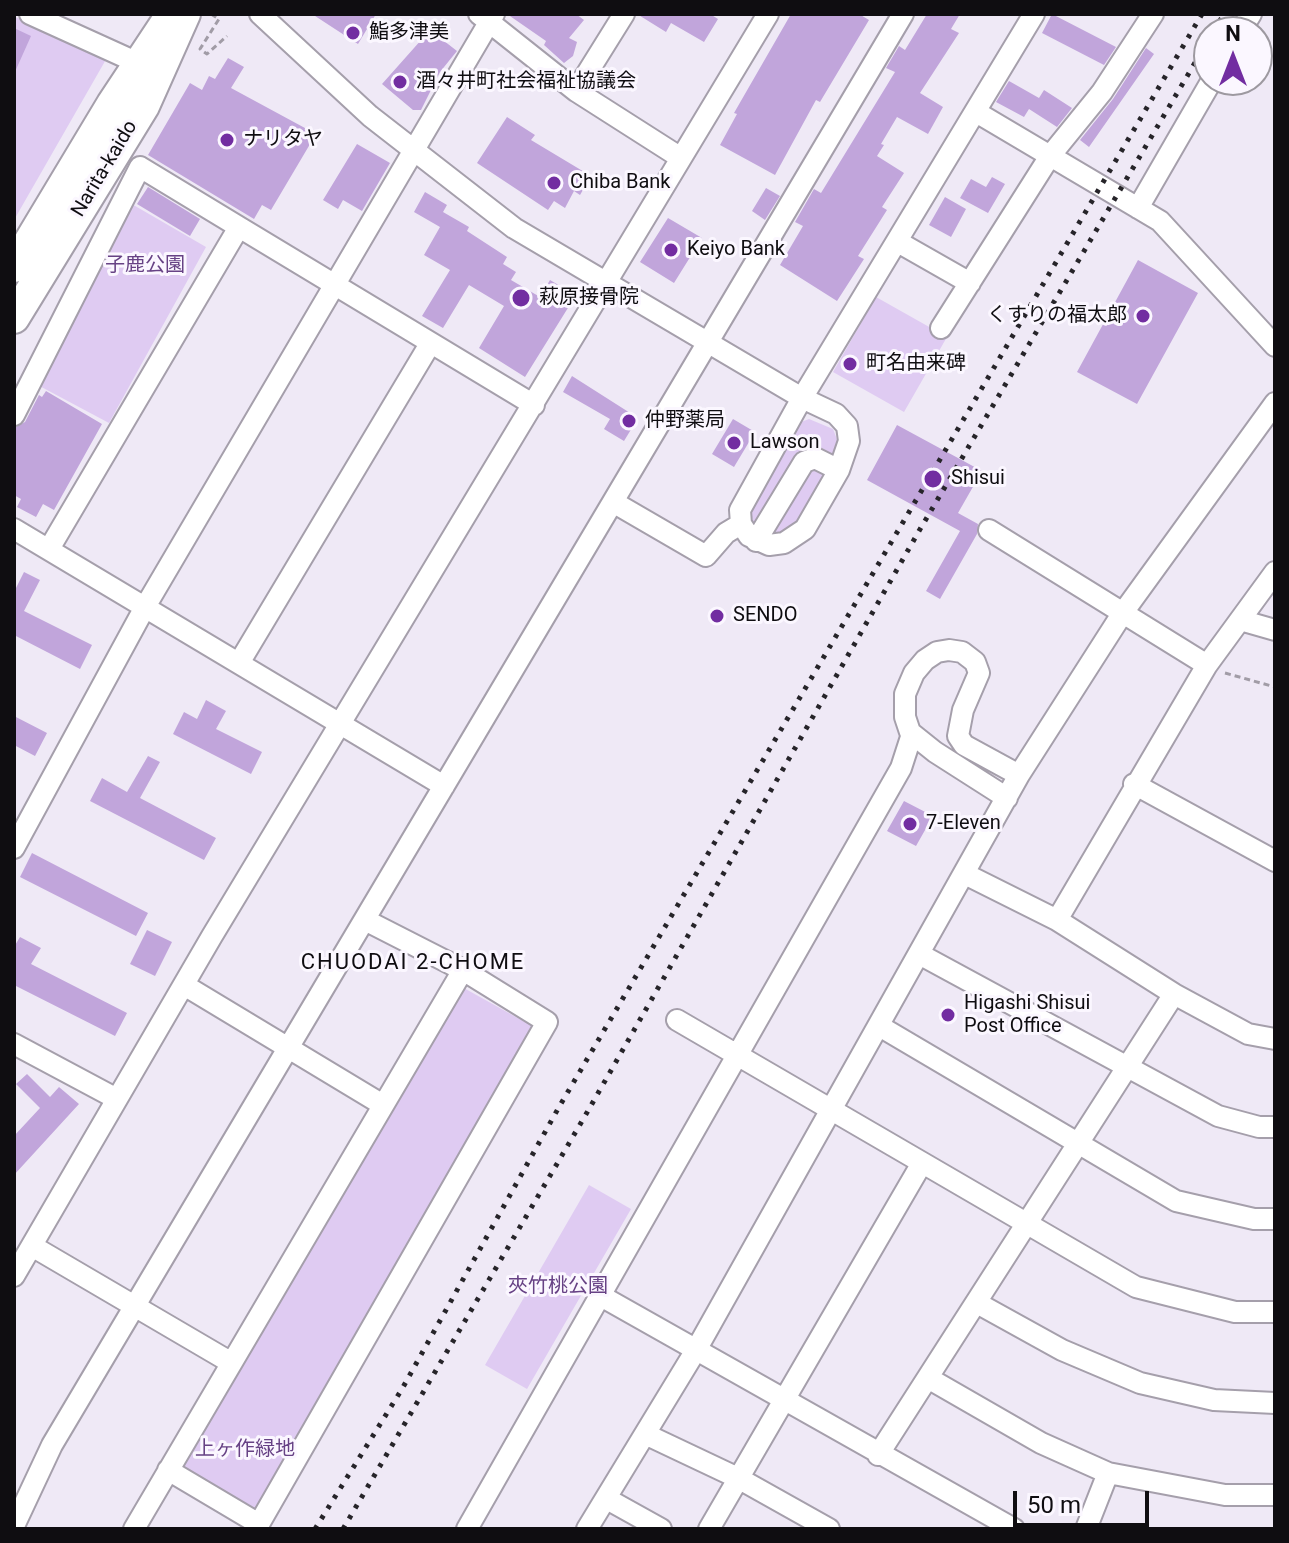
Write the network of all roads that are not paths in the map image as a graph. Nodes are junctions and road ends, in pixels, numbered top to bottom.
1 (30, 14) edge
2 (172, 14) edge
3 (185, 14) edge
4 (260, 14) edge
5 (624, 14) edge
6 (768, 14) edge
7 (903, 14) edge
8 (1034, 14) edge
9 (1153, 14) edge
10 (487, 17) edge
11 (138, 63) junction
12 (576, 91) junction
13 (1203, 96) edge
14 (976, 112) junction
15 (413, 152) junction
16 (1050, 156) junction
17 (681, 158) junction
18 (1138, 208) junction
19 (239, 227) junction
20 (898, 242) junction
21 (14, 267) edge
22 (605, 283) junction
23 (970, 283) junction
24 (334, 286) junction
25 (14, 318) edge
26 (941, 328) dead end
27 (430, 344) junction
28 (706, 344) junction
29 (1275, 346) edge
30 (802, 398) junction
31 (1275, 403) edge
32 (534, 405) junction
33 (14, 415) edge
34 (839, 470) junction
35 (613, 502) junction
36 (741, 524) junction
37 (14, 529) edge
38 (989, 530) dead end
39 (756, 541) junction
40 (49, 549) junction
41 (1275, 572) edge
42 (145, 607) junction
43 (1122, 614) junction
44 (1240, 620) junction
45 (1275, 630) edge
46 (239, 663) junction
47 (1207, 665) junction
48 (342, 723) junction
49 (912, 734) junction
50 (1019, 775) junction
51 (1134, 784) junction
52 (444, 786) junction
53 (1007, 798) junction
54 (14, 848) edge
55 (1275, 861) edge
56 (965, 874) junction
57 (365, 920) junction
58 (1057, 920) junction
59 (921, 955) junction
60 (463, 970) junction
61 (184, 985) junction
62 (1174, 994) junction
63 (677, 1020) dead end
64 (881, 1027) junction
65 (1275, 1039) edge
66 (14, 1044) edge
67 (292, 1047) junction
68 (739, 1055) junction
69 (1126, 1066) junction
70 (117, 1099) junction
71 (383, 1105) junction
72 (830, 1109) junction
73 (1275, 1127) edge
74 (1075, 1144) junction
75 (922, 1163) junction
76 (1275, 1219) edge
77 (1025, 1223) junction
78 (32, 1246) junction
79 (14, 1276) edge
80 (601, 1296) junction
81 (977, 1303) junction
82 (135, 1308) junction
83 (1275, 1312) edge
84 (696, 1350) junction
85 (230, 1362) junction
86 (928, 1378) junction
87 (783, 1401) junction
88 (1275, 1403) edge
89 (645, 1434) junction
90 (878, 1455) junction
91 (168, 1470) junction
92 (1108, 1473) junction
93 (738, 1478) junction
94 (1275, 1495) edge
95 (607, 1499) junction
96 (14, 1526) edge
97 (258, 1527) edge
98 (134, 1529) edge
99 (467, 1529) edge
100 (587, 1529) edge
101 (661, 1529) edge
102 (709, 1529) edge
103 (829, 1529) edge
104 (1014, 1529) edge
105 (1086, 1529) edge

1 - 11 street
2 - 11 highway, Narita-kaido
3 - 25 highway, Narita-kaido
4 - 15 street
5 - 12 street
6 - 17 street
7 - 28 street
8 - 14 street
9 - 16 street
10 - 12 street
10 - 15 street
11 - 21 highway, Narita-kaido
12 - 17 street
13 - 18 street
14 - 16 street
14 - 20 street
15 - 22 street
15 - 24 street
16 - 18 street
16 - 23 street
17 - 22 street
18 - 29 street
19 - 24 street
19 - 33 street
19 - 40 street
20 - 23 street
20 - 30 street
22 - 28 street
22 - 32 street
23 - 26 street
24 - 27 street
24 - 42 street
27 - 32 street
27 - 46 street
28 - 30 street
28 - 35 street
30 - 34 street
30 - 36 street
31 - 43 street
32 - 48 street
34 - 39 street
34 - 39 street
35 - 36 street
35 - 52 street
36 - 39 street
37 - 40 street
38 - 43 street
40 - 42 street
41 - 44 street
42 - 46 street
42 - 54 street
43 - 47 street
43 - 50 street
44 - 45 street
44 - 47 street
46 - 48 street
47 - 51 street
48 - 52 street
48 - 61 street
49 - 50 street
49 - 53 street
49 - 68 street
50 - 53 street
51 - 55 street
51 - 58 street
52 - 57 street
53 - 56 street
56 - 58 street
56 - 59 street
57 - 60 street
57 - 67 street
58 - 62 street
59 - 64 street
59 - 69 street
60 - 71 street
60 - 97 street
61 - 67 street
61 - 70 street
62 - 65 street
62 - 69 street
63 - 68 street
64 - 72 street
64 - 74 street
66 - 70 street
67 - 71 street
67 - 82 street
68 - 72 street
68 - 80 street
69 - 73 street
69 - 74 street
70 - 78 street
71 - 85 street
72 - 75 street
72 - 84 street
74 - 76 street
74 - 77 street
75 - 77 street
75 - 87 street
77 - 81 street
77 - 83 street
78 - 79 street
78 - 82 street
80 - 84 street
80 - 99 street
81 - 86 street
81 - 88 street
82 - 85 street
82 - 96 street
84 - 87 street
84 - 89 street
85 - 91 street
86 - 90 street
86 - 92 street
87 - 90 street
87 - 93 street
89 - 93 street
89 - 95 street
90 - 104 street
91 - 97 street
91 - 98 street
92 - 94 street
92 - 105 street
93 - 102 street
93 - 103 street
95 - 100 street
95 - 101 street

